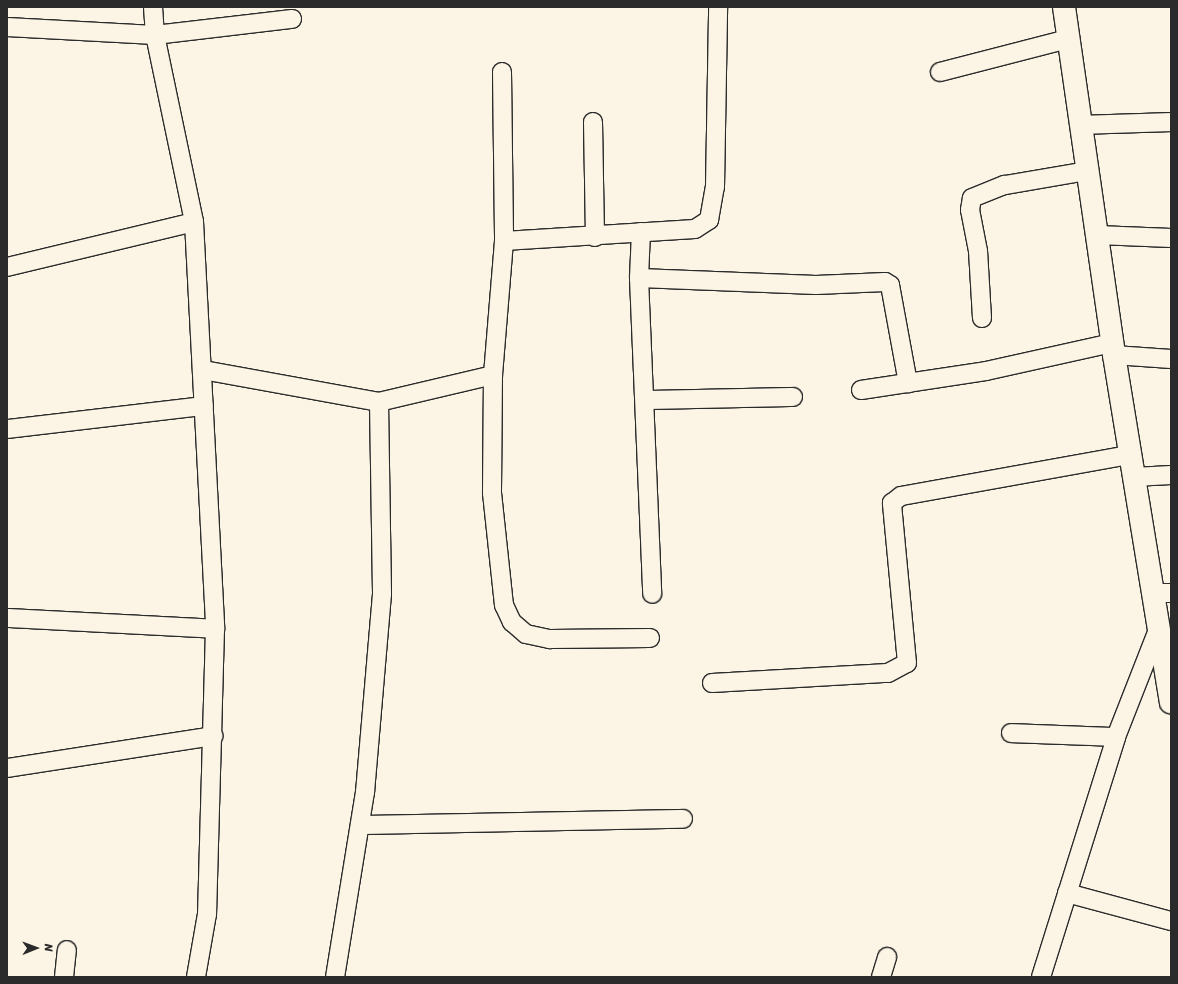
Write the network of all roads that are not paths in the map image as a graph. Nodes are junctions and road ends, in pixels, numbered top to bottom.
1 (153, 7) edge
2 (718, 7) edge
3 (1064, 7) edge
4 (292, 19) dead end
5 (7, 27) edge
6 (155, 35) junction
7 (1068, 39) junction
8 (502, 72) dead end
9 (940, 72) dead end
10 (593, 122) dead end
11 (1171, 122) edge
12 (1080, 125) junction
13 (1087, 171) junction
14 (194, 222) junction
15 (641, 232) junction
16 (1097, 235) junction
17 (595, 237) junction
18 (1171, 238) edge
19 (504, 241) junction
20 (7, 267) edge
21 (639, 278) junction
22 (982, 318) dead end
23 (1113, 349) junction
24 (1171, 359) edge
25 (203, 370) junction
26 (493, 375) junction
27 (908, 383) junction
28 (861, 390) dead end
29 (794, 397) dead end
30 (646, 400) junction
31 (379, 402) junction
32 (204, 406) junction
33 (7, 429) edge
34 (1130, 455) junction
35 (1171, 475) edge
36 (1134, 477) junction
37 (1163, 593) edge
38 (652, 594) dead end
39 (7, 618) edge
40 (1159, 627) junction
41 (215, 629) junction
42 (650, 638) dead end
43 (712, 683) dead end
44 (1171, 702) edge
45 (1011, 733) dead end
46 (214, 736) junction
47 (1116, 737) junction
48 (7, 768) edge
49 (683, 819) dead end
50 (360, 825) junction
51 (1067, 893) junction
52 (1171, 921) edge
53 (67, 950) dead end
54 (887, 957) dead end
55 (64, 977) edge
56 (196, 977) edge
57 (335, 977) edge
58 (881, 977) edge
59 (1041, 977) edge

1 - 6 street
2 - 15 street
3 - 7 street
4 - 6 street
5 - 6 street
6 - 14 street
7 - 9 street
7 - 12 street
8 - 19 street
10 - 17 street
11 - 12 street
12 - 13 street
13 - 16 street
13 - 22 street
14 - 20 street
14 - 25 street
15 - 17 street
15 - 21 street
16 - 18 street
16 - 23 street
17 - 19 street
19 - 26 street
21 - 27 street
21 - 30 street
23 - 24 street
23 - 27 street
23 - 34 street
25 - 31 street
25 - 32 street
26 - 31 street
26 - 42 street
27 - 28 street
29 - 30 street
30 - 38 street
31 - 50 street
32 - 33 street
32 - 41 street
34 - 36 street
34 - 43 street
35 - 36 street
36 - 37 street
37 - 40 street
39 - 41 street
40 - 44 street
40 - 47 street
41 - 46 street
45 - 47 street
46 - 48 street
46 - 56 street
47 - 51 street
49 - 50 street
50 - 57 street
51 - 52 street
51 - 59 street
53 - 55 street
54 - 58 street

